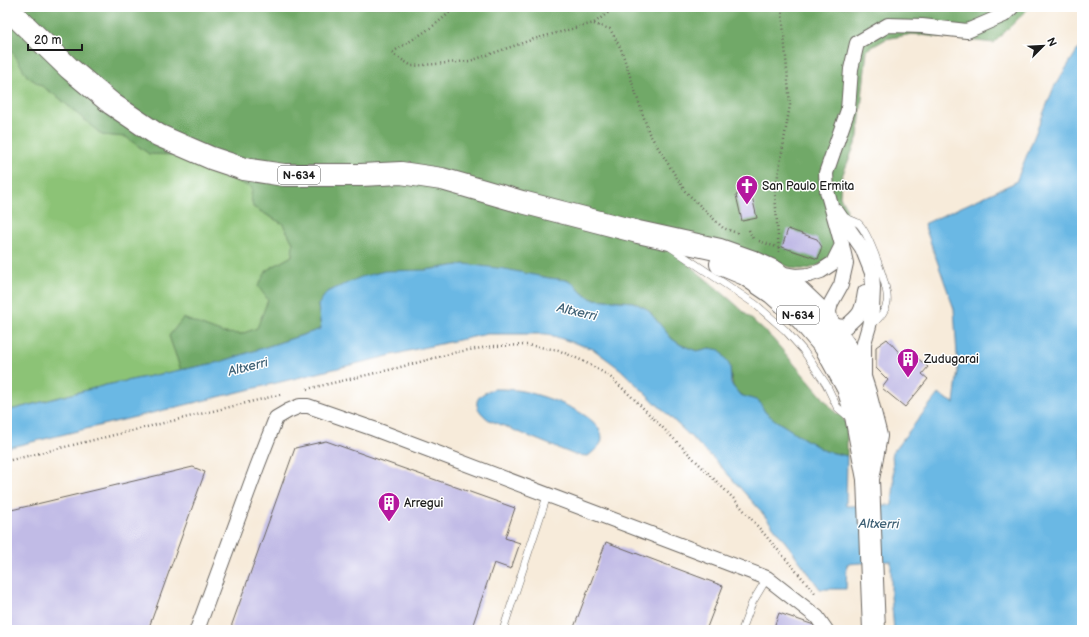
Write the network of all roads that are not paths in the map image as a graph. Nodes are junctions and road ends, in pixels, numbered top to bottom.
1 (1012, 7) edge
2 (7, 8) edge
3 (7, 23) edge
4 (29, 30) junction
5 (827, 191) junction
6 (839, 215) junction
7 (638, 232) junction
8 (842, 245) junction
9 (670, 247) junction
10 (862, 248) junction
11 (779, 273) junction
12 (745, 274) junction
13 (831, 326) junction
14 (869, 326) junction
15 (844, 379) junction
16 (865, 393) junction
17 (858, 424) junction
18 (868, 480) junction
19 (546, 496) junction
20 (767, 578) junction
21 (873, 624) edge
22 (197, 630) edge
23 (502, 630) edge
24 (742, 630) edge
25 (826, 630) edge

1 - 5 street
2 - 4 highway, N-634
3 - 4 street
4 - 7 highway, N-634
5 - 6 street
5 - 8 street
6 - 10 street
6 - 14 lane
7 - 9 highway, N-634
7 - 11 highway, N-634
8 - 11 street
8 - 13 street
9 - 12 highway, N-634
9 - 17 lane
10 - 13 street
10 - 14 street
11 - 13 highway, N-634
12 - 13 street
12 - 15 highway, N-634
13 - 15 street
13 - 16 highway, N-634
14 - 16 street
15 - 17 highway, N-634
16 - 18 highway, N-634
17 - 18 highway, N-634
18 - 21 highway, N-634
19 - 20 street
19 - 22 street
19 - 23 lane
20 - 24 lane
20 - 25 street

